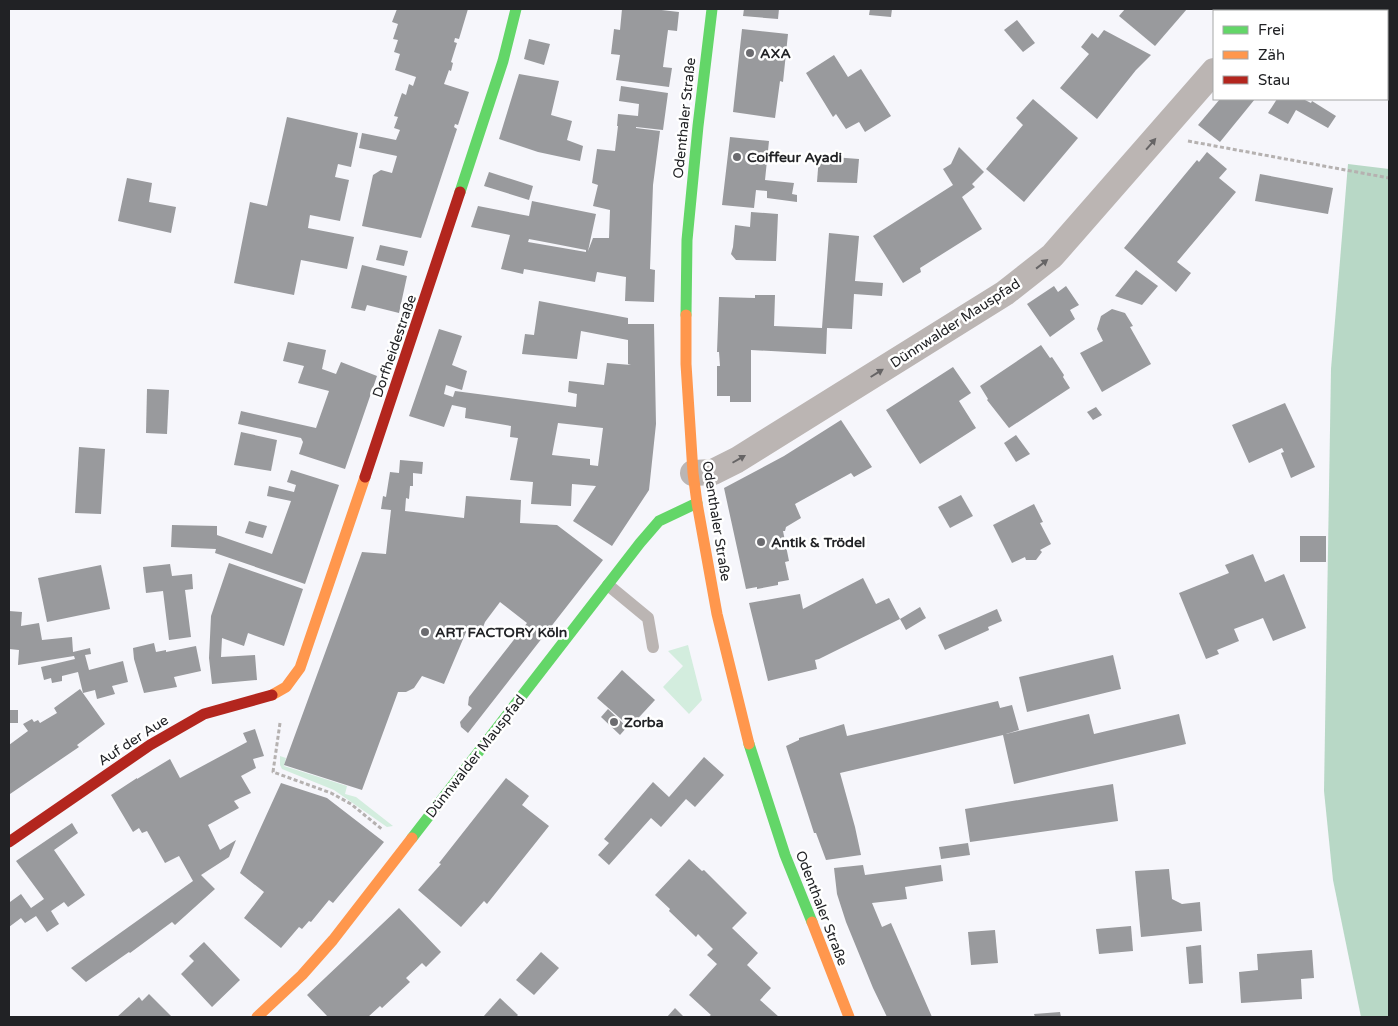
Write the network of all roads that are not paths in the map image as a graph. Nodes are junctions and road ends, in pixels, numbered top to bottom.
1 (516, 9) edge
2 (712, 9) edge
3 (1213, 72) edge
4 (693, 473) junction
5 (697, 503) junction
6 (608, 585) junction
7 (653, 647) dead end
8 (286, 687) joint
9 (9, 842) edge
10 (257, 1017) edge
11 (849, 1017) edge

1 - 8 main road, Dorfheidestraße
2 - 4 main road, Odenthaler Straße
4 -> 3 street, Dünnwalder Mauspfad
4 - 5 main road, Odenthaler Straße
5 - 6 main road, Dünnwalder Mauspfad
5 - 11 main road, Odenthaler Straße
6 - 7 lane
6 - 10 main road, Dünnwalder Mauspfad
8 - 9 main road, Auf der Aue

